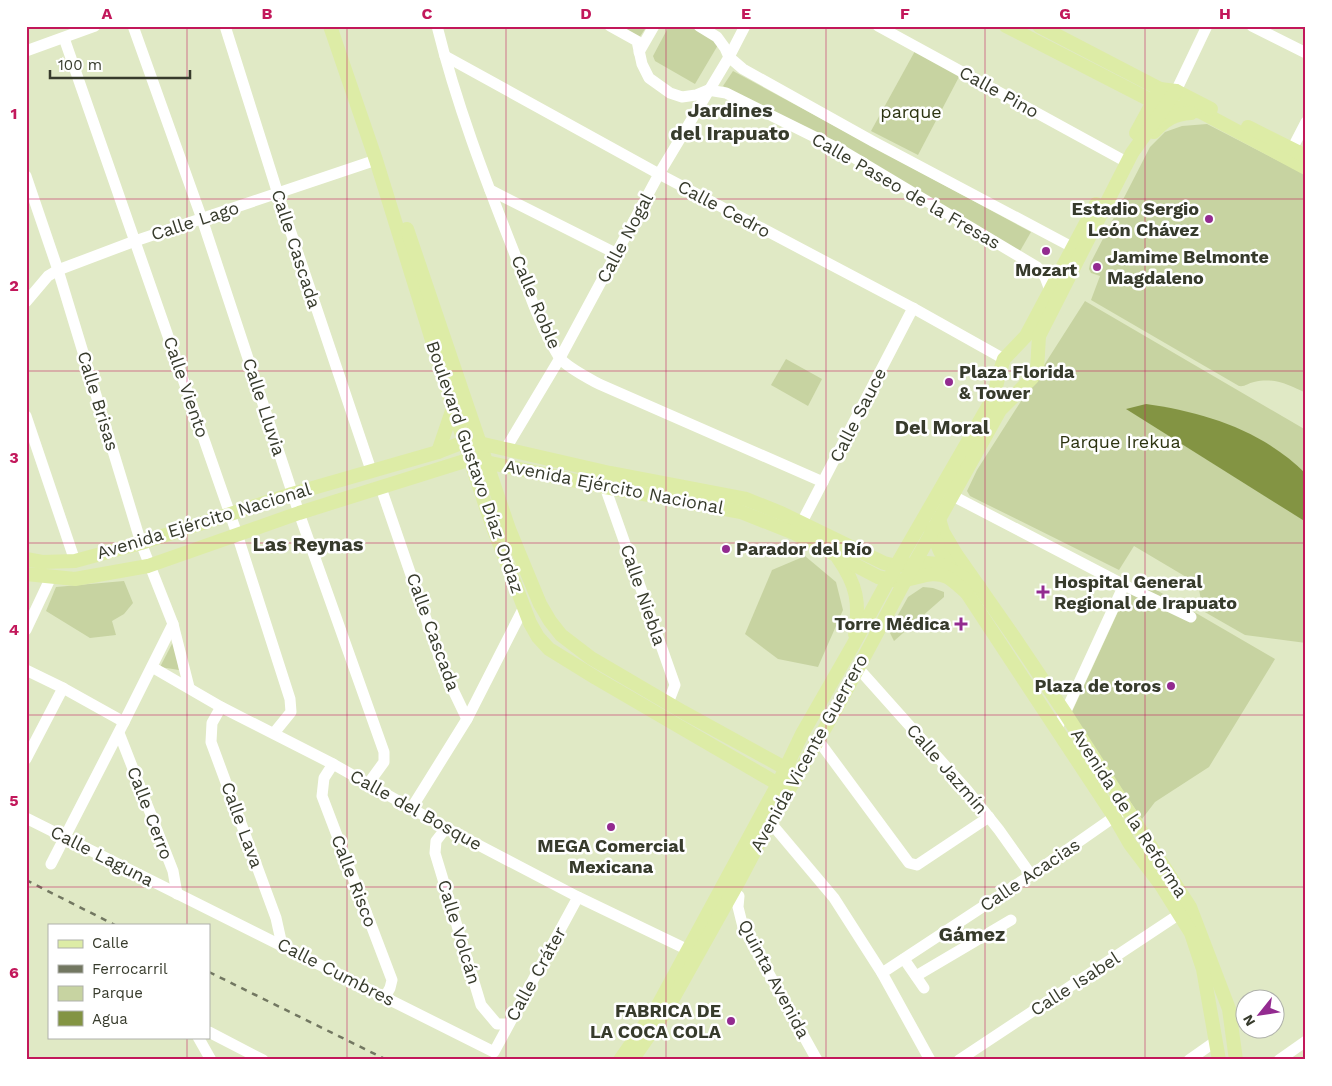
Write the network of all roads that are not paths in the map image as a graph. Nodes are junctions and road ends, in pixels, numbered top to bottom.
1 (95, 26) edge
2 (133, 26) edge
3 (226, 26) edge
4 (330, 26) edge
5 (338, 26) edge
6 (437, 26) edge
7 (610, 26) edge
8 (654, 26) edge
9 (699, 26) edge
10 (745, 26) edge
11 (878, 26) edge
12 (1006, 26) edge
13 (1039, 26) edge
14 (1207, 26) edge
15 (1252, 26) edge
16 (64, 38) junction
17 (26, 51) edge
18 (639, 52) junction
19 (1306, 53) edge
20 (445, 56) junction
21 (729, 57) junction
22 (1160, 89) junction
23 (708, 90) junction
24 (1176, 91) junction
25 (1160, 103) junction
26 (1201, 112) junction
27 (1306, 122) edge
28 (1292, 149) junction
29 (1126, 156) junction
30 (1306, 156) edge
31 (376, 160) junction
32 (1306, 168) edge
33 (659, 174) junction
34 (26, 176) edge
35 (490, 190) junction
36 (278, 194) junction
37 (202, 219) junction
38 (135, 241) junction
39 (1072, 247) junction
40 (616, 254) junction
41 (58, 270) junction
42 (1050, 290) junction
43 (26, 302) edge
44 (913, 308) junction
45 (1018, 345) junction
46 (560, 358) junction
47 (1004, 359) junction
48 (1037, 360) junction
49 (998, 379) junction
50 (1019, 393) junction
51 (452, 408) junction
52 (26, 416) edge
53 (472, 443) junction
54 (505, 450) junction
55 (438, 452) junction
56 (471, 459) junction
57 (486, 462) junction
58 (370, 470) junction
59 (823, 482) junction
60 (605, 487) junction
61 (381, 488) junction
62 (292, 494) junction
63 (953, 496) junction
64 (299, 513) junction
65 (230, 514) junction
66 (933, 516) junction
67 (802, 522) junction
68 (932, 533) junction
69 (237, 534) junction
70 (141, 543) junction
71 (837, 556) junction
72 (26, 559) edge
73 (75, 561) junction
74 (148, 566) junction
75 (896, 566) junction
76 (913, 566) junction
77 (951, 569) junction
78 (26, 574) edge
79 (51, 577) junction
80 (888, 580) junction
81 (905, 580) junction
82 (1124, 585) junction
83 (972, 589) junction
84 (523, 609) junction
85 (1191, 617) dead end
86 (173, 624) junction
87 (26, 630) edge
88 (853, 645) junction
89 (152, 667) junction
90 (858, 668) junction
91 (26, 670) edge
92 (189, 687) junction
93 (63, 688) junction
94 (668, 703) junction
95 (221, 707) junction
96 (1065, 713) junction
97 (467, 719) junction
98 (122, 728) junction
99 (1056, 729) junction
100 (274, 733) junction
101 (818, 740) junction
102 (26, 759) edge
103 (333, 764) junction
104 (785, 768) junction
105 (368, 784) junction
106 (778, 784) junction
107 (1127, 808) junction
108 (411, 809) junction
109 (989, 817) junction
110 (26, 818) edge
111 (1115, 818) junction
112 (770, 822) junction
113 (446, 828) junction
114 (65, 837) junction
115 (1147, 840) junction
116 (1130, 844) junction
117 (734, 863) junction
118 (51, 864) dead end
119 (1031, 875) junction
120 (740, 879) junction
121 (178, 894) junction
122 (739, 896) junction
123 (578, 897) junction
124 (1185, 911) junction
125 (1010, 920) dead end
126 (282, 945) junction
127 (682, 947) junction
128 (904, 959) junction
129 (882, 973) junction
130 (916, 976) junction
131 (924, 988) dead end
132 (384, 997) junction
133 (662, 1009) junction
134 (1229, 1009) junction
135 (1212, 1014) junction
136 (508, 1024) junction
137 (210, 1033) edge
138 (199, 1038) edge
139 (1306, 1040) edge
140 (1216, 1041) junction
141 (494, 1052) joint
142 (210, 1060) edge
143 (264, 1060) edge
144 (613, 1060) edge
145 (620, 1060) edge
146 (632, 1060) edge
147 (642, 1060) edge
148 (817, 1060) edge
149 (930, 1060) edge
150 (959, 1060) edge
151 (1189, 1060) edge
152 (1219, 1060) edge
153 (1236, 1060) edge
154 (1279, 1060) edge

1 - 16 street
2 - 37 street, Calle Lluvia
3 - 36 street, Calle Cascada
4 - 31 main road, Boulevard Gustavo Díaz Ordaz
5 - 53 main road, Boulevard Gustavo Díaz Ordaz
6 - 20 street, Calle Roble
7 - 18 street, Calle Paseo de la Fresas
8 - 18 street
9 - 21 street, Calle Paseo de la Fresas
10 - 21 street, Calle Nogal
11 - 29 street, Calle Pino
12 - 25 main road
13 - 22 main road
14 - 24 street, Avenida Vicente Guerrero
15 - 19 street
16 - 17 street
16 - 38 street, Calle Viento
18 - 23 street, Calle Paseo de la Fresas
20 - 33 street, Calle Cedro
20 - 35 street, Calle Roble
21 - 23 street, Calle Nogal
21 - 39 street, Calle Paseo de la Fresas
22 - 24 main road
22 - 25 main road, Avenida Vicente Guerrero
23 - 33 street, Calle Nogal
23 - 42 street, Calle Paseo de la Fresas
24 - 25 main road, Avenida Vicente Guerrero
24 - 28 main road
25 - 26 main road
25 - 29 main road, Avenida Vicente Guerrero
26 - 29 main road
26 - 32 main road
27 - 28 street
28 - 30 main road
29 - 39 main road, Avenida Vicente Guerrero
29 - 48 main road, Avenida Vicente Guerrero
31 - 36 street, Calle Lago
31 - 51 main road, Boulevard Gustavo Díaz Ordaz
33 - 40 street, Calle Nogal
33 - 44 street, Calle Cedro
34 - 41 street, Calle Brisas
35 - 40 street
35 - 46 street, Calle Roble
36 - 37 street, Calle Lago
36 - 58 street, Calle Cascada
37 - 38 street, Calle Lago
37 - 62 street, Calle Lluvia
38 - 41 street, Calle Lago
38 - 65 street, Calle Viento
39 - 42 main road, Avenida Vicente Guerrero
40 - 46 street, Calle Nogal
41 - 43 street, Calle Lago
41 - 70 street, Calle Brisas
42 - 45 main road, Avenida Vicente Guerrero
44 - 47 street, Calle Cedro
44 - 59 street, Calle Sauce
45 - 47 main road, Avenida Vicente Guerrero
45 - 48 main road
46 - 54 street, Calle Nogal
46 - 59 street, Calle Roble
47 - 49 main road, Avenida Vicente Guerrero
48 - 50 main road, Avenida Vicente Guerrero
49 - 50 main road
49 - 66 main road, Avenida Vicente Guerrero
50 - 63 main road, Avenida Vicente Guerrero
51 - 53 main road, Boulevard Gustavo Díaz Ordaz
51 - 55 main road
52 - 73 street
53 - 54 main road, Avenida Ejército Nacional
53 - 55 main road, Avenida Ejército Nacional
53 - 56 main road, Boulevard Gustavo Díaz Ordaz
53 - 57 main road, Boulevard Gustavo Díaz Ordaz
54 - 67 main road, Avenida Ejército Nacional
55 - 58 main road, Avenida Ejército Nacional
56 - 57 main road, Avenida Ejército Nacional
56 - 61 main road, Avenida Ejército Nacional
56 - 84 main road, Boulevard Gustavo Díaz Ordaz
57 - 60 main road, Avenida Ejército Nacional
57 - 94 main road, Boulevard Gustavo Díaz Ordaz
58 - 62 main road, Avenida Ejército Nacional
59 - 67 street, Calle Sauce
60 - 71 main road, Avenida Ejército Nacional
60 - 94 street, Calle Niebla
61 - 64 main road, Avenida Ejército Nacional
61 - 97 street, Calle Cascada
62 - 64 street, Calle Lluvia
62 - 65 main road, Avenida Ejército Nacional
63 - 66 main road, Avenida Vicente Guerrero
63 - 82 street
64 - 69 main road, Avenida Ejército Nacional
64 - 105 street, Calle Lluvia
65 - 69 street, Calle Viento
65 - 70 main road, Avenida Ejército Nacional
66 - 68 main road, Avenida de la Reforma
66 - 75 main road, Avenida Vicente Guerrero
66 - 83 main road, Avenida de la Reforma
67 - 75 main road, Avenida Ejército Nacional
68 - 76 main road, Avenida Vicente Guerrero
68 - 77 main road, Avenida de la Reforma
69 - 74 main road, Avenida Ejército Nacional
69 - 100 street, Calle Viento
70 - 73 main road, Avenida Ejército Nacional
70 - 74 street, Calle Brisas
71 - 80 main road, Avenida Ejército Nacional
71 - 88 main road
72 - 73 main road, Avenida Ejército Nacional
74 - 79 main road, Avenida Ejército Nacional
74 - 86 street, Calle Brisas
75 - 76 main road
75 - 80 main road, Avenida Vicente Guerrero
76 - 77 main road
76 - 81 main road, Avenida Vicente Guerrero
77 - 83 main road, Avenida de la Reforma
78 - 79 main road, Avenida Ejército Nacional
79 - 87 street
80 - 81 main road, Avenida Ejército Nacional
80 - 88 main road, Avenida Vicente Guerrero
81 - 83 main road, Avenida de la Reforma
81 - 90 main road, Avenida Vicente Guerrero
82 - 85 street
82 - 96 street
83 - 96 main road, Avenida de la Reforma
83 - 99 main road, Avenida de la Reforma
84 - 97 street
84 - 106 main road, Boulevard Gustavo Díaz Ordaz
86 - 89 street
86 - 92 street, Calle Brisas
88 - 104 main road, Avenida Vicente Guerrero
89 - 92 street, Calle del Bosque
89 - 98 street
90 - 101 main road, Avenida Vicente Guerrero
90 - 109 street, Calle Jazmín
91 - 93 street
92 - 95 street, Calle del Bosque
93 - 98 street
93 - 102 street
94 - 104 main road, Boulevard Gustavo Díaz Ordaz
95 - 100 street, Calle del Bosque
95 - 126 street, Calle Lava
96 - 99 street
96 - 107 main road, Avenida de la Reforma
97 - 108 street
98 - 114 street
98 - 121 street, Calle Cerro
99 - 111 main road, Avenida de la Reforma
100 - 103 street, Calle del Bosque
101 - 109 street
101 - 112 main road, Avenida Vicente Guerrero
103 - 105 street, Calle del Bosque
103 - 132 street, Calle Risco
104 - 106 main road, Avenida Vicente Guerrero
105 - 108 street, Calle del Bosque
106 - 117 main road, Avenida Vicente Guerrero
107 - 111 street, Calle Acacias
107 - 115 main road, Avenida de la Reforma
108 - 113 street, Calle del Bosque
109 - 119 street, Calle Jazmín
110 - 114 street, Calle Laguna
111 - 116 main road, Avenida de la Reforma
111 - 119 street, Calle Acacias
112 - 120 main road, Avenida Vicente Guerrero
112 - 129 street
113 - 123 street, Calle del Bosque
113 - 136 street, Calle Volcán
114 - 118 street
114 - 121 street, Calle Laguna
115 - 116 main road
115 - 124 main road, Avenida de la Reforma
116 - 124 main road, Avenida de la Reforma
117 - 127 main road
117 - 133 main road, Avenida Vicente Guerrero
119 - 128 street, Calle Acacias
120 - 122 main road
120 - 133 main road, Avenida Vicente Guerrero
121 - 126 street, Calle Cumbres
122 - 147 main road
122 - 148 street, Quinta Avenida
123 - 127 street, Calle del Bosque
123 - 136 street, Calle Cráter
124 - 134 main road, Avenida de la Reforma
124 - 135 main road, Avenida de la Reforma
124 - 150 street, Calle Isabel
125 - 130 street
126 - 132 street, Calle Cumbres
127 - 144 main road
128 - 129 street, Calle Acacias
128 - 130 street
129 - 149 street
130 - 131 street
132 - 141 street, Calle Cumbres
133 - 145 main road, Avenida Vicente Guerrero
133 - 146 main road, Avenida Vicente Guerrero
134 - 135 main road
134 - 153 main road, Avenida de la Reforma
135 - 140 main road, Avenida de la Reforma
136 - 141 street, Calle Cráter
137 - 143 street
138 - 142 street
139 - 154 street
140 - 151 street
140 - 152 main road, Avenida de la Reforma

